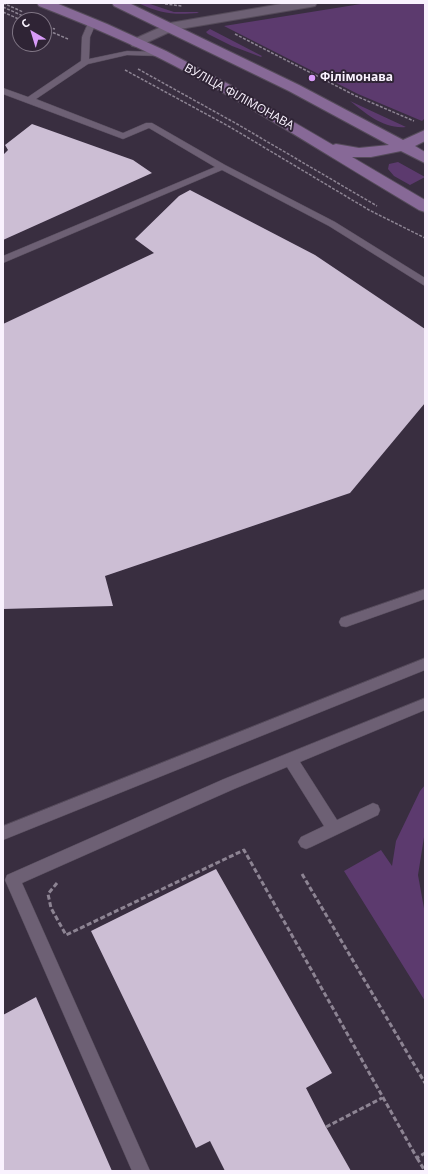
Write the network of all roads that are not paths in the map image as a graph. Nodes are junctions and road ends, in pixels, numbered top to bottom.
1 (44, 3) edge
2 (119, 3) edge
3 (310, 3) edge
4 (92, 23) junction
5 (170, 27) junction
6 (137, 43) junction
7 (160, 54) junction
8 (85, 62) junction
9 (3, 91) edge
10 (29, 100) junction
11 (422, 129) edge
12 (320, 143) junction
13 (402, 146) junction
14 (425, 158) edge
15 (222, 167) junction
16 (425, 207) edge
17 (3, 260) edge
18 (425, 284) edge
19 (425, 594) edge
20 (346, 622) dead end
21 (425, 664) edge
22 (425, 704) edge
23 (290, 759) junction
24 (373, 810) dead end
25 (334, 828) junction
26 (3, 832) edge
27 (306, 842) dead end
28 (141, 1171) edge

1 - 4 main road, ВУЛІЦА ФІЛІМОНАВА
2 - 5 main road
3 - 5 main road
4 - 6 main road, ВУЛІЦА ФІЛІМОНАВА
4 - 8 lane
5 - 6 main road
5 - 13 main road
6 - 7 main road, ВУЛІЦА ФІЛІМОНАВА
7 - 8 lane
7 - 12 main road, ВУЛІЦА ФІЛІМОНАВА
8 - 10 lane
9 - 10 lane
10 - 15 lane
11 - 13 main road
12 - 13 main road
12 - 16 main road, ВУЛІЦА ФІЛІМОНАВА
13 - 14 main road
15 - 17 lane
15 - 18 lane
19 - 20 lane
21 - 26 lane
22 - 23 lane
23 - 25 lane
23 - 28 lane
24 - 25 lane
25 - 27 lane

